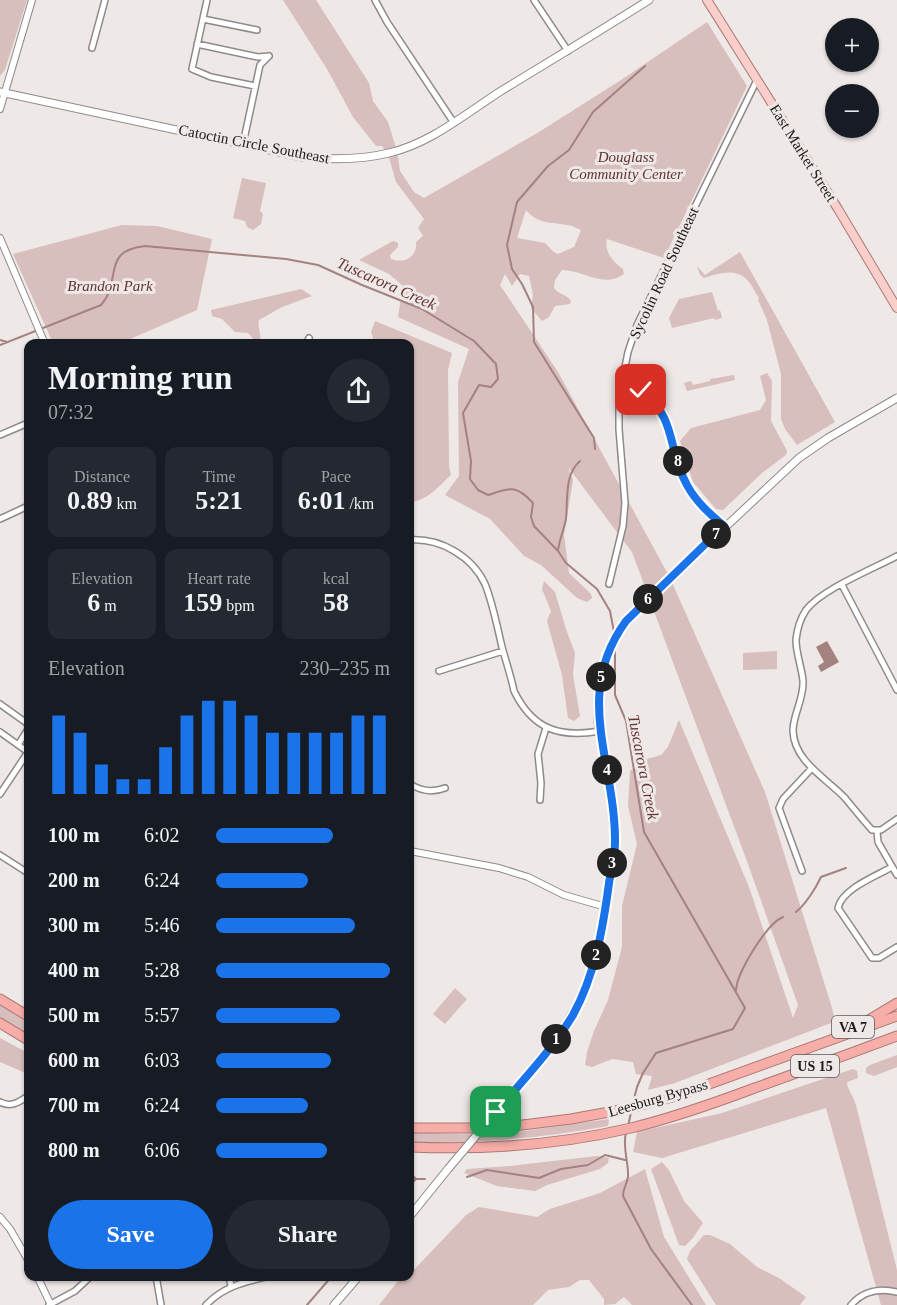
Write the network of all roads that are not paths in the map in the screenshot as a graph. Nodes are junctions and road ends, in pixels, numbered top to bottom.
1 (32, 0) edge
2 (105, 0) edge
3 (207, 0) edge
4 (375, 0) edge
5 (534, 0) edge
6 (649, 0) edge
7 (707, 0) edge
8 (203, 19) junction
9 (257, 30) dead end
10 (197, 44) junction
11 (92, 48) dead end
12 (568, 51) junction
13 (757, 80) junction
14 (255, 86) junction
15 (2, 92) edge
16 (0, 108) edge
17 (454, 123) junction
18 (243, 144) junction
19 (0, 238) edge
20 (897, 308) edge
21 (42, 339) edge
22 (622, 382) junction
23 (897, 398) edge
24 (24, 425) edge
25 (0, 435) edge
26 (24, 508) edge
27 (0, 519) edge
28 (724, 526) junction
29 (414, 540) edge
30 (897, 556) edge
31 (609, 584) dead end
32 (842, 585) junction
33 (503, 651) junction
34 (439, 671) dead end
35 (897, 690) edge
36 (0, 704) edge
37 (24, 721) edge
38 (546, 728) junction
39 (600, 731) junction
40 (0, 732) edge
41 (24, 735) edge
42 (18, 745) junction
43 (24, 749) edge
44 (24, 758) edge
45 (812, 768) junction
46 (414, 786) edge
47 (445, 788) dead end
48 (0, 794) edge
49 (540, 800) dead end
50 (897, 819) edge
51 (877, 831) junction
52 (414, 852) edge
53 (0, 855) edge
54 (892, 867) junction
55 (24, 870) edge
56 (802, 871) dead end
57 (897, 875) edge
58 (606, 907) junction
59 (897, 947) edge
60 (0, 999) edge
61 (897, 1003) edge
62 (24, 1014) edge
63 (897, 1016) edge
64 (0, 1023) edge
65 (897, 1036) edge
66 (24, 1038) edge
67 (807, 1047) junction
68 (24, 1098) edge
69 (0, 1102) edge
70 (414, 1128) edge
71 (414, 1147) edge
72 (414, 1211) edge
73 (0, 1217) edge
74 (24, 1252) edge
75 (39, 1281) edge
76 (86, 1281) edge
77 (157, 1281) edge
78 (230, 1281) edge
79 (250, 1281) edge
80 (355, 1281) edge
81 (231, 1286) junction
82 (897, 1292) edge
83 (50, 1305) edge
84 (162, 1305) edge
85 (206, 1305) edge
86 (334, 1305) edge
87 (851, 1305) edge

1 - 15 street
2 - 11 street
3 - 8 street
4 - 17 street
5 - 12 street
6 - 12 main road, Catoctin Circle Southeast
7 - 13 main road, East Market Street
8 - 9 street
8 - 10 street
10 - 14 street
10 - 14 street
12 - 17 main road, Catoctin Circle Southeast
13 - 20 main road, East Market Street
13 - 22 street, Sycolin Road Southeast
14 - 18 street
15 - 16 street
15 - 18 main road, Catoctin Circle Southeast
17 - 18 main road, Catoctin Circle Southeast
19 - 21 street
22 - 28 street
22 - 31 street, Sycolin Road Southeast
23 - 28 main road
24 - 25 street
26 - 27 street
28 - 39 main road
29 - 33 street
30 - 32 street
32 - 35 street
32 - 45 street
33 - 34 street
33 - 38 street
36 - 37 street
38 - 39 street
38 - 49 street
39 - 58 main road
40 - 42 street
41 - 42 street
42 - 43 street
44 - 48 street
45 - 51 street
45 - 56 street
46 - 47 street
50 - 51 street
51 - 54 street
52 - 58 street
53 - 55 street
54 - 57 street
54 - 59 street
58 - 72 main road, bridge
60 - 62 highway
61 - 67 highway, VA 7
63 - 67 highway, Leesburg Bypass / US 15
64 - 66 highway
65 - 71 highway, Leesburg Bypass / US 15
67 - 70 highway, Leesburg Bypass / US 15
68 - 69 street
73 - 74 street
75 - 83 street
76 - 83 street
77 - 84 street
78 - 81 street
79 - 81 street
80 - 86 main road
81 - 85 street
82 - 87 street

